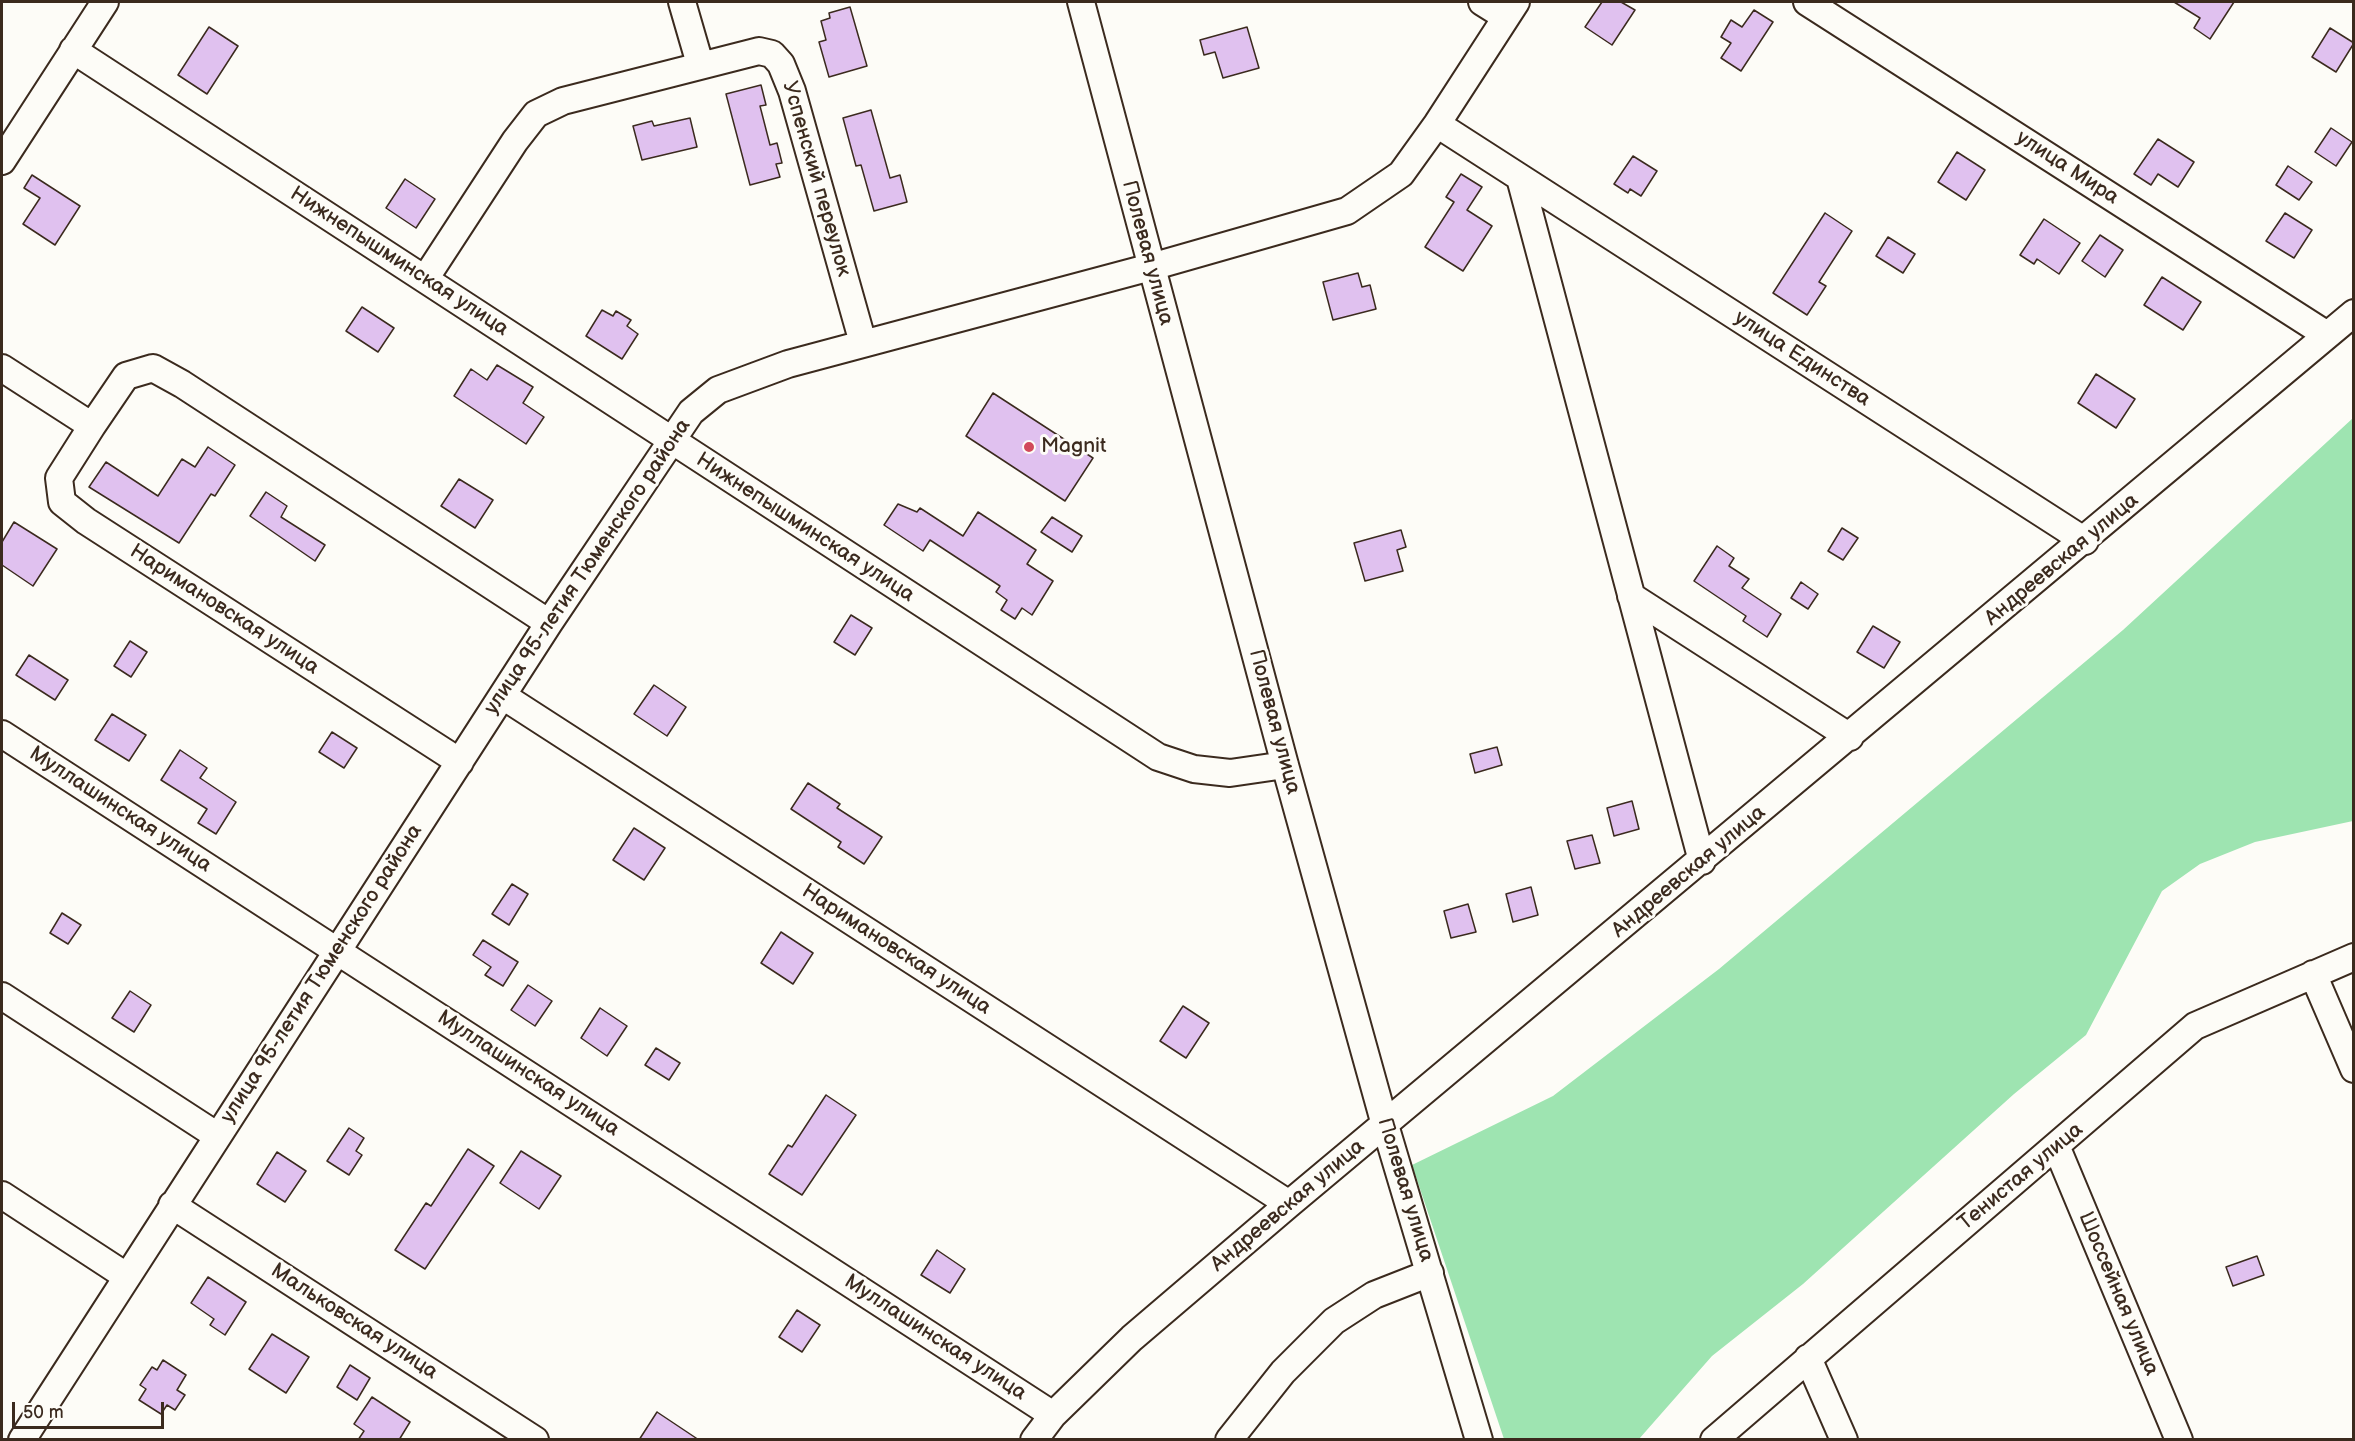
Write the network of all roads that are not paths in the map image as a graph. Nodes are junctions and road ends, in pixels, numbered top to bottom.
1 (105, 2) edge
2 (682, 2) edge
3 (1080, 2) edge
4 (1482, 2) edge
5 (1807, 2) edge
6 (1511, 9) edge
7 (73, 50) junction
8 (700, 64) junction
9 (1437, 124) junction
10 (2, 161) edge
11 (1520, 178) junction
12 (1150, 267) junction
13 (425, 279) junction
14 (2354, 314) edge
15 (2327, 335) junction
16 (863, 343) junction
17 (2, 368) edge
18 (92, 426) junction
19 (670, 440) junction
20 (2085, 541) junction
21 (1631, 596) junction
22 (549, 624) junction
23 (503, 696) junction
24 (2, 734) edge
25 (1850, 737) junction
26 (460, 762) junction
27 (1285, 765) junction
28 (1702, 861) junction
29 (338, 950) junction
30 (2354, 957) edge
31 (2313, 974) junction
32 (2, 996) edge
33 (2354, 1069) edge
34 (1386, 1125) junction
35 (216, 1136) junction
36 (2057, 1148) junction
37 (2, 1195) edge
38 (172, 1204) junction
39 (1289, 1204) junction
40 (1430, 1273) junction
41 (126, 1276) junction
42 (1808, 1358) junction
43 (1053, 1415) junction
44 (22, 1440) edge
45 (535, 1440) edge
46 (1034, 1440) edge
47 (1229, 1440) edge
48 (1479, 1440) edge
49 (1714, 1440) edge
50 (1844, 1440) edge
51 (2179, 1440) edge

1 - 7 street
2 - 8 street
3 - 12 street, Полевая улица
4 - 6 street
5 - 15 street, улица Мира
6 - 9 street, улица 95-летия Тюменского района
7 - 10 street
7 - 13 street, Нижнепышминская улица
8 - 13 street, Успенский переулок
8 - 16 street, Успенский переулок
9 - 11 street, улица Единства
9 - 12 street, улица 95-летия Тюменского района
11 - 20 street, улица Единства
11 - 21 street
12 - 16 street, улица 95-летия Тюменского района
12 - 27 street, Полевая улица
13 - 19 street, Нижнепышминская улица
14 - 15 street, Андреевская улица
15 - 20 street, Андреевская улица
16 - 19 street, улица 95-летия Тюменского района
17 - 18 street
18 - 22 street, Наримановская улица
18 - 26 street, Наримановская улица
19 - 22 street, улица 95-летия Тюменского района
19 - 27 street, Нижнепышминская улица
20 - 25 street, Андреевская улица
21 - 25 street
21 - 28 street
22 - 23 street, улица 95-летия Тюменского района
23 - 26 street, улица 95-летия Тюменского района
23 - 39 street, Наримановская улица
24 - 29 street, Муллашинская улица
25 - 28 street, Андреевская улица
26 - 29 street, улица 95-летия Тюменского района
27 - 34 street, Полевая улица
28 - 34 street, Андреевская улица
29 - 35 street, улица 95-летия Тюменского района
29 - 43 street, Муллашинская улица
30 - 31 street, Тенистая улица
31 - 33 street
31 - 36 street, Тенистая улица
32 - 35 street
34 - 39 street, Андреевская улица
34 - 40 street, Полевая улица
35 - 38 street, улица 95-летия Тюменского района
36 - 42 street, Тенистая улица
36 - 51 street, Шоссейная улица
37 - 41 street
38 - 41 street, улица 95-летия Тюменского района
38 - 45 street, Мальковская улица
39 - 43 street, Андреевская улица
40 - 47 street
40 - 48 street, Полевая улица
41 - 44 street, улица 95-летия Тюменского района
42 - 49 street, Тенистая улица
42 - 50 street
43 - 46 street, Андреевская улица

